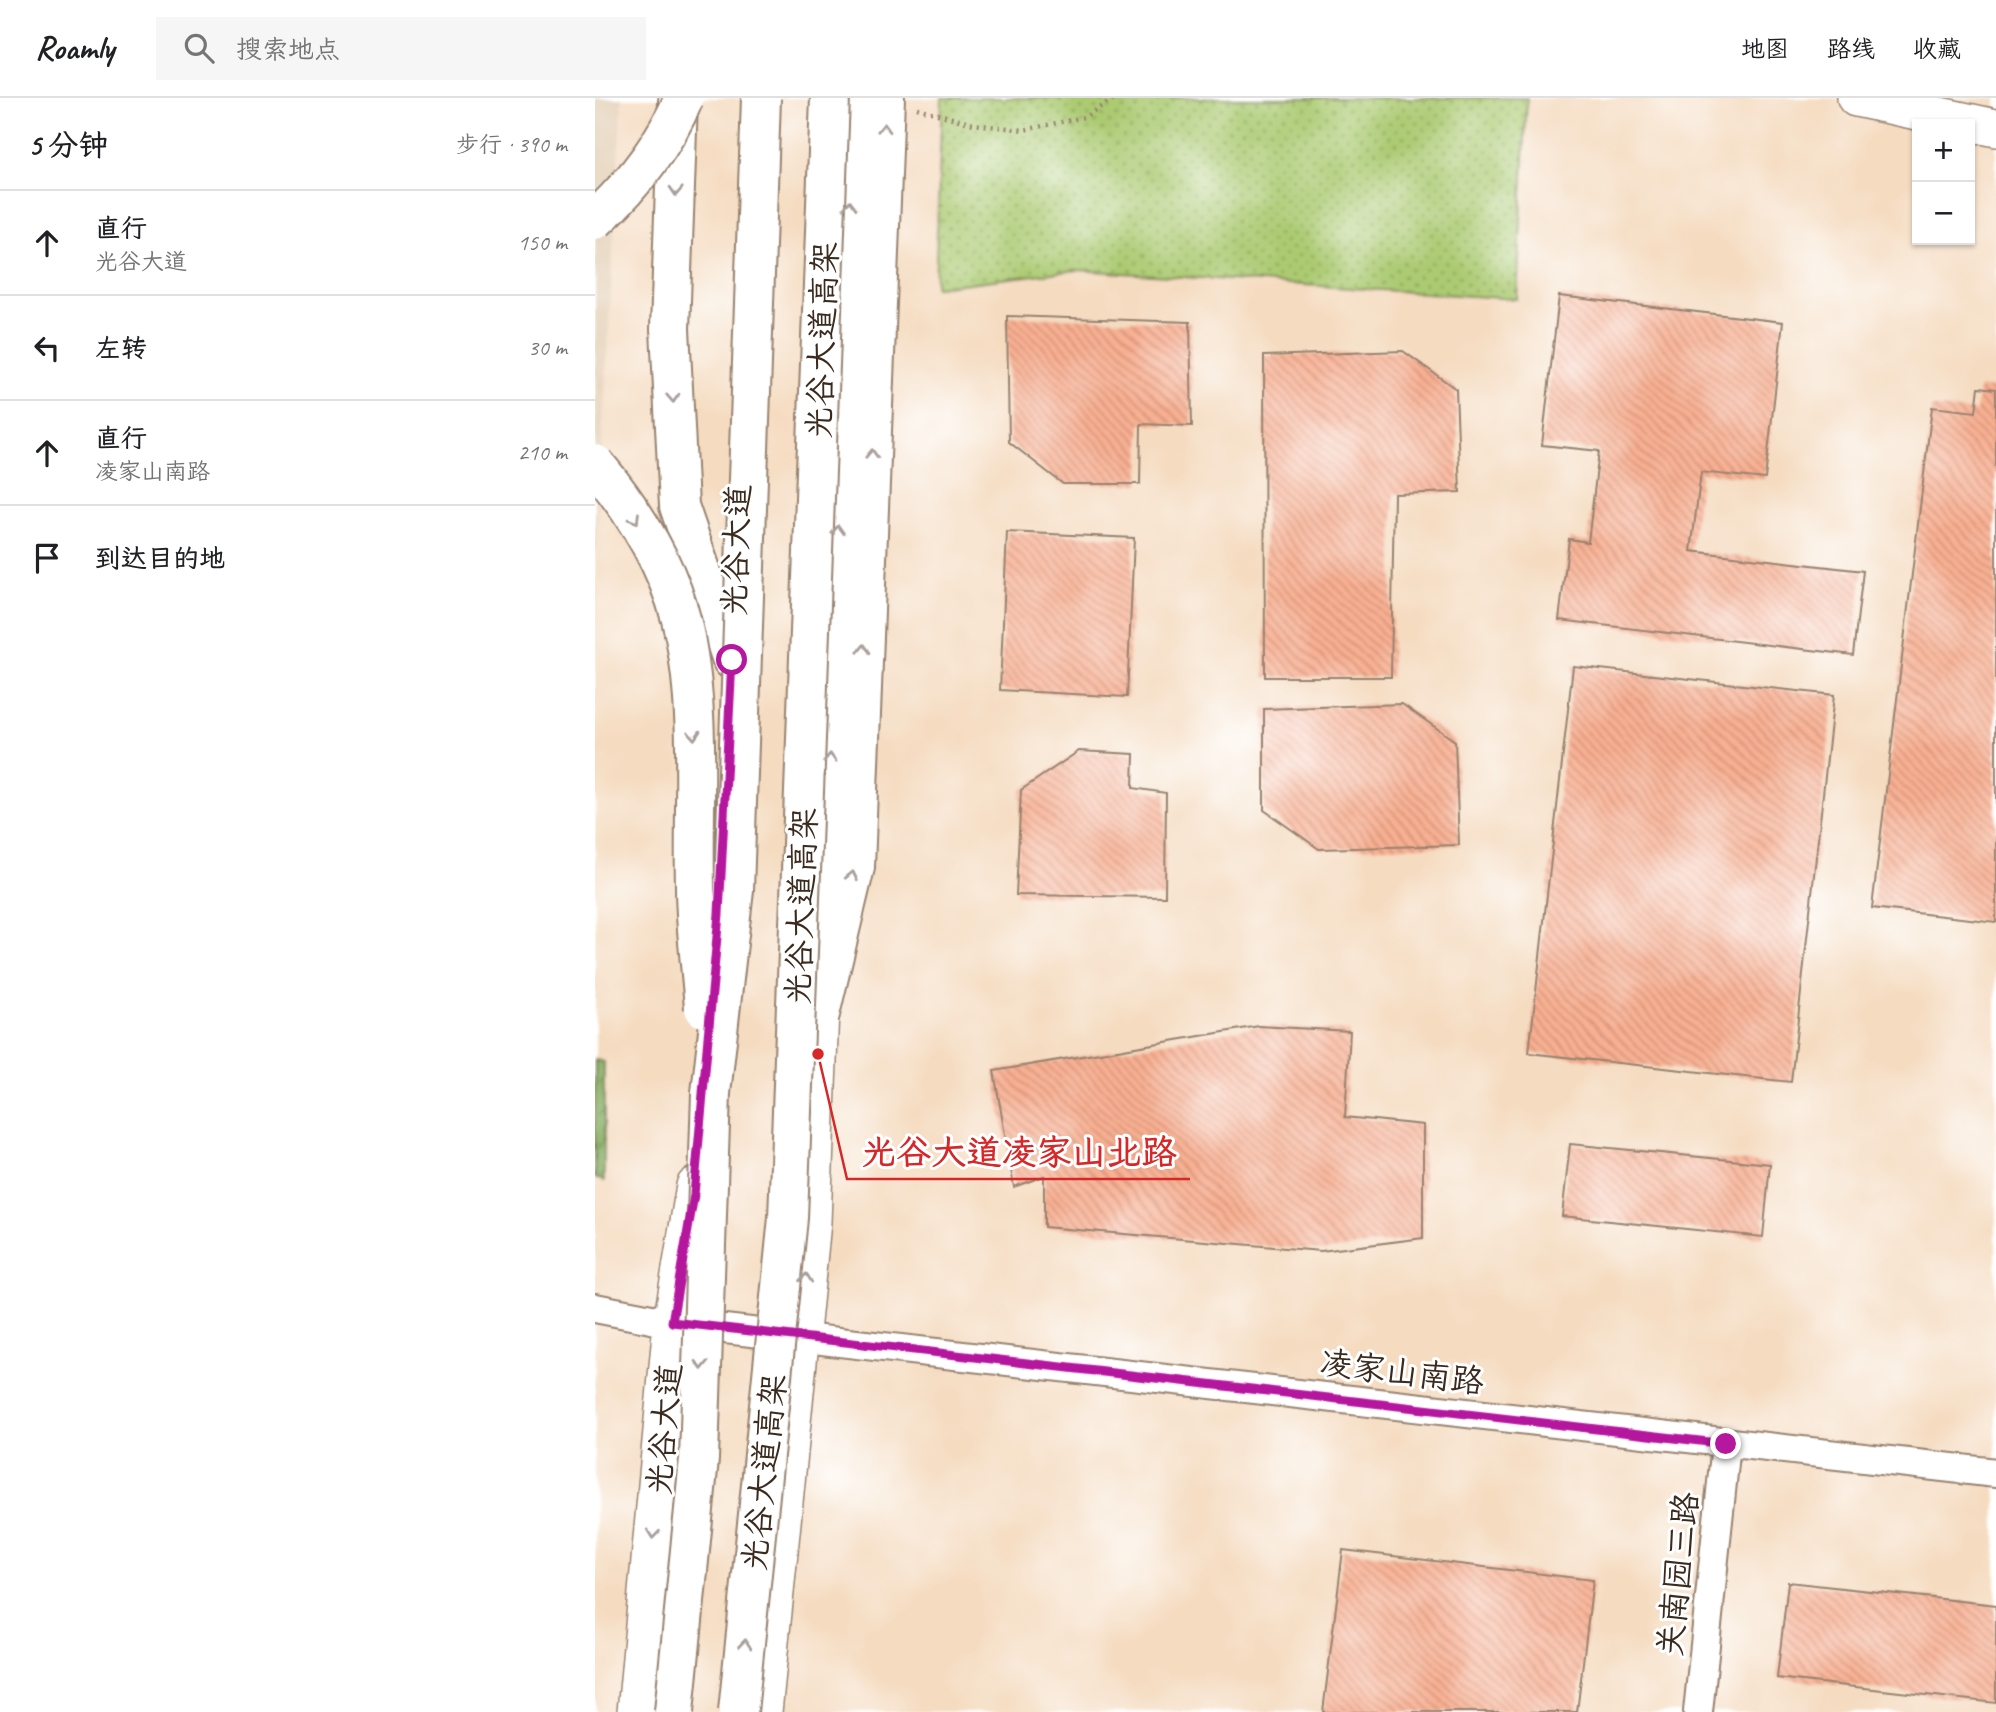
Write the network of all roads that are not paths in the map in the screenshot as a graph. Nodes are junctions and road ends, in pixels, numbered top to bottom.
1 (678, 98) edge
2 (684, 98) edge
3 (749, 98) edge
4 (761, 98) edge
5 (830, 98) edge
6 (854, 98) edge
7 (1856, 98) edge
8 (896, 101) edge
9 (1996, 128) edge
10 (595, 220) edge
11 (595, 464) edge
12 (732, 660) junction
13 (820, 1014) junction
14 (711, 1093) junction
15 (595, 1308) edge
16 (672, 1322) junction
17 (800, 1338) junction
18 (1726, 1444) junction
19 (1996, 1473) edge
20 (636, 1712) edge
21 (674, 1712) edge
22 (738, 1712) edge
23 (763, 1712) edge
24 (1697, 1712) edge

1 -> 12 highway, bridge
2 - 10 highway, bridge
3 - 12 main road, 光谷大道
4 - 14 highway, 光谷大道高架, bridge
22 -> 5 highway, 光谷大道高架, bridge
13 -> 6 main road
7 - 9 main road
13 -> 8 highway
11 -> 14 highway, bridge
12 - 16 main road, 光谷大道
17 -> 13 main road
14 -> 21 highway, 光谷大道高架, bridge
15 - 16 street, 凌家山南路
16 - 17 street, 凌家山南路
16 -> 20 main road, 光谷大道
17 - 18 street, 凌家山南路
17 - 23 main road
18 - 19 street, 凌家山南路
18 - 24 street, 关南园三路

